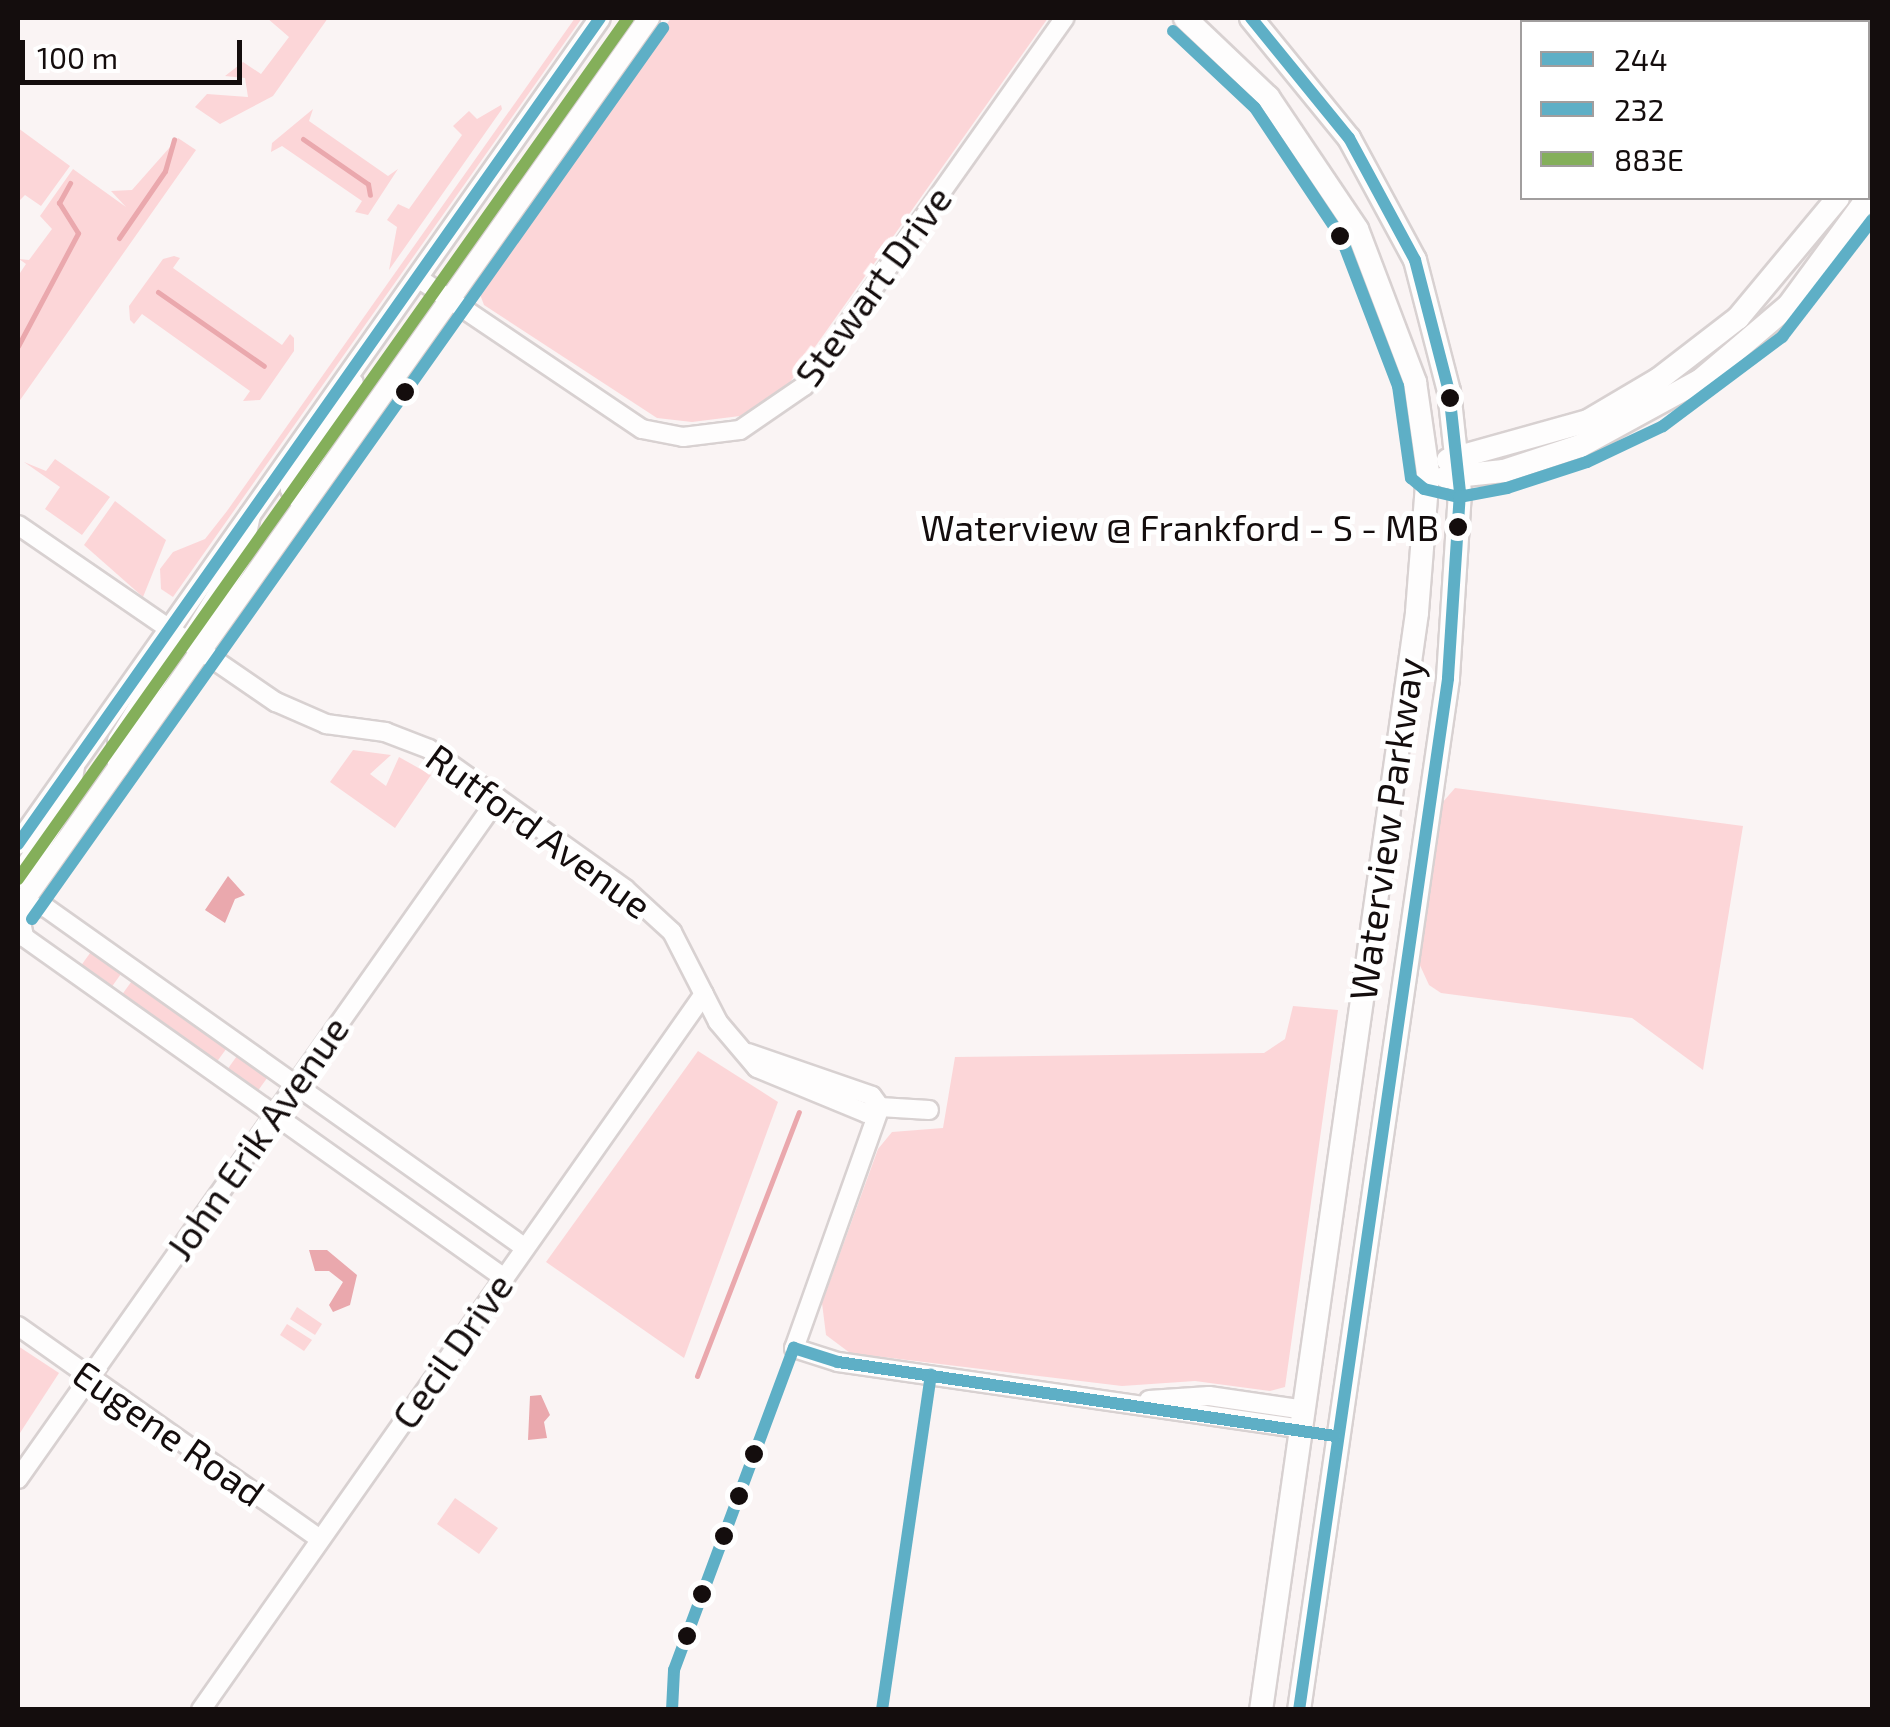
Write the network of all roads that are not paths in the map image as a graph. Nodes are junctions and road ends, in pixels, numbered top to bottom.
1 (600, 18) edge
2 (648, 18) edge
3 (1065, 18) edge
4 (1185, 18) edge
5 (1251, 18) edge
6 (1836, 200) edge
7 (1866, 200) edge
8 (1390, 212) junction
9 (1357, 229) junction
10 (418, 278) junction
11 (450, 300) junction
12 (352, 370) junction
13 (1458, 454) junction
14 (1428, 472) junction
15 (1459, 480) junction
16 (304, 505) junction
17 (250, 513) junction
18 (18, 526) edge
19 (166, 632) junction
20 (199, 654) junction
21 (74, 765) junction
22 (118, 768) junction
23 (498, 798) junction
24 (18, 844) edge
25 (18, 878) edge
26 (18, 908) edge
27 (704, 994) junction
28 (1362, 999) junction
29 (1400, 1006) junction
30 (295, 1086) junction
31 (880, 1107) junction
32 (929, 1110) dead end
33 (274, 1115) junction
34 (524, 1247) junction
35 (504, 1277) junction
36 (18, 1326) edge
37 (89, 1376) junction
38 (1304, 1420) junction
39 (1337, 1425) junction
40 (18, 1479) edge
41 (320, 1539) junction
42 (201, 1710) edge
43 (1261, 1710) edge
44 (1298, 1710) edge

1 - 10 street
2 - 11 street
3 - 11 street, Stewart Drive
4 - 9 main road, Waterview Parkway
5 - 8 main road, Waterview Parkway
6 - 13 main road
7 - 15 main road
8 - 9 main road
8 - 13 main road, Waterview Parkway
9 - 14 main road, Waterview Parkway
10 - 11 street, Stewart Drive
10 - 12 street
11 - 16 street
12 - 16 street
12 - 17 street
13 - 14 main road
13 - 15 main road, Waterview Parkway
14 - 15 main road
14 - 28 main road, Waterview Parkway
15 - 29 main road, Waterview Parkway
16 - 20 street
17 - 19 street
17 - 20 street
18 - 19 street, Rutford Avenue
19 - 20 street, Rutford Avenue
19 - 21 street
19 - 22 street
20 - 22 street
20 - 23 street, Rutford Avenue
21 - 24 street
21 - 25 street
22 - 26 street
23 - 27 street, Rutford Avenue
23 - 30 street, John Erik Avenue
26 - 30 street
26 - 33 street
27 - 31 street, Rutford Avenue
27 - 34 street, Cecil Drive
28 - 29 main road
28 - 38 main road, Waterview Parkway
29 - 39 main road, Waterview Parkway
30 - 33 street, John Erik Avenue
30 - 34 street
31 - 32 street, Rutford Avenue
31 - 38 street
33 - 35 street
33 - 37 street, John Erik Avenue
34 - 35 street, Cecil Drive
35 - 41 street, Cecil Drive
36 - 37 street, Eugene Road
37 - 40 street, John Erik Avenue
37 - 41 street, Eugene Road
38 - 39 main road
38 - 43 main road, Waterview Parkway
39 - 44 main road, Waterview Parkway
41 - 42 street, Cecil Drive

